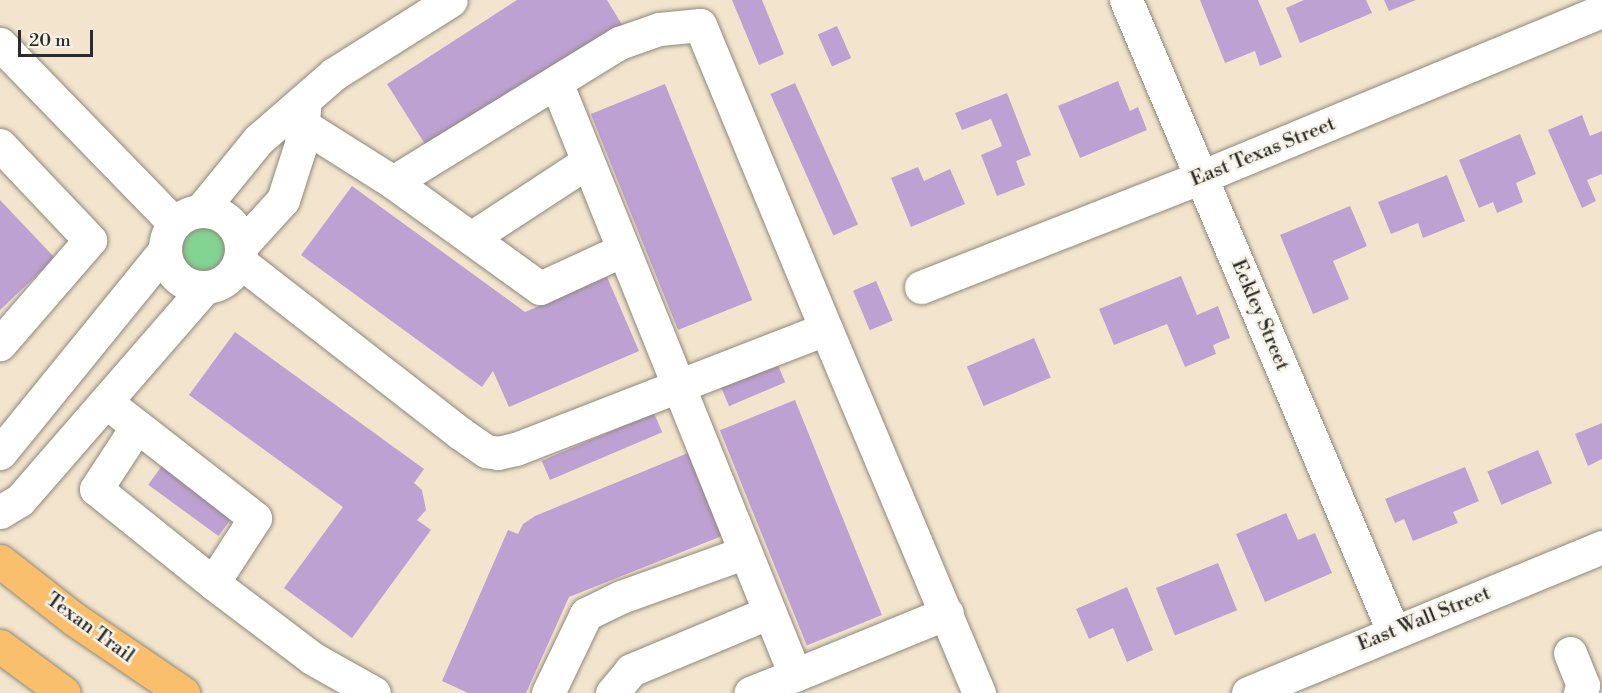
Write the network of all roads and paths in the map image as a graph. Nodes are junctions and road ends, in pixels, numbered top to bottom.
1 (451, 0) edge
2 (1126, 0) edge
3 (1602, 11) edge
4 (694, 13) edge
5 (4, 57) edge
6 (556, 82) junction
7 (304, 113) junction
8 (0, 145) edge
9 (588, 162) junction
10 (1201, 177) junction
11 (393, 182) junction
12 (180, 228) junction
13 (471, 238) junction
14 (622, 250) junction
15 (240, 254) junction
16 (205, 287) junction
17 (921, 287) dead end
18 (826, 329) junction
19 (0, 344) edge
20 (680, 385) junction
21 (106, 402) junction
22 (138, 426) junction
23 (0, 453) edge
24 (0, 512) edge
25 (1602, 547) edge
26 (743, 553) junction
27 (0, 561) edge
28 (213, 583) junction
29 (767, 613) junction
30 (946, 613) junction
31 (1393, 631) junction
32 (0, 646) edge
33 (1570, 653) dead end
34 (795, 675) junction
35 (64, 693) edge
36 (183, 693) edge
37 (374, 693) edge
38 (548, 693) edge
39 (612, 693) edge
40 (750, 693) edge
41 (979, 693) edge
42 (1248, 693) edge
43 (1580, 693) edge

1 - 7 street
2 - 10 street, Eckley Street
3 - 10 street, East Texas Street
4 - 6 street
4 - 18 street
5 - 12 street
6 - 9 street
6 - 11 street
7 - 11 street
7 - 12 street
7 - 15 street
8 - 19 street
9 - 13 street
9 - 14 street
10 - 17 street, East Texas Street
10 - 31 street, Eckley Street
11 - 13 street
12 - 15 street
12 - 16 street
12 - 23 street
13 - 14 street
14 - 20 street
15 - 16 street
15 - 20 street
16 - 21 street
18 - 20 street
18 - 30 street
20 - 26 street
21 - 22 street
21 - 24 street
22 - 28 street
22 - 28 street
25 - 31 street, East Wall Street
26 - 29 street
26 - 38 street
27 - 36 main road, Texan Trail
28 - 37 street
29 - 34 street
29 - 39 street
30 - 34 street
30 - 41 street
31 - 42 street, East Wall Street
32 - 35 main road
33 - 43 street
34 - 40 street

